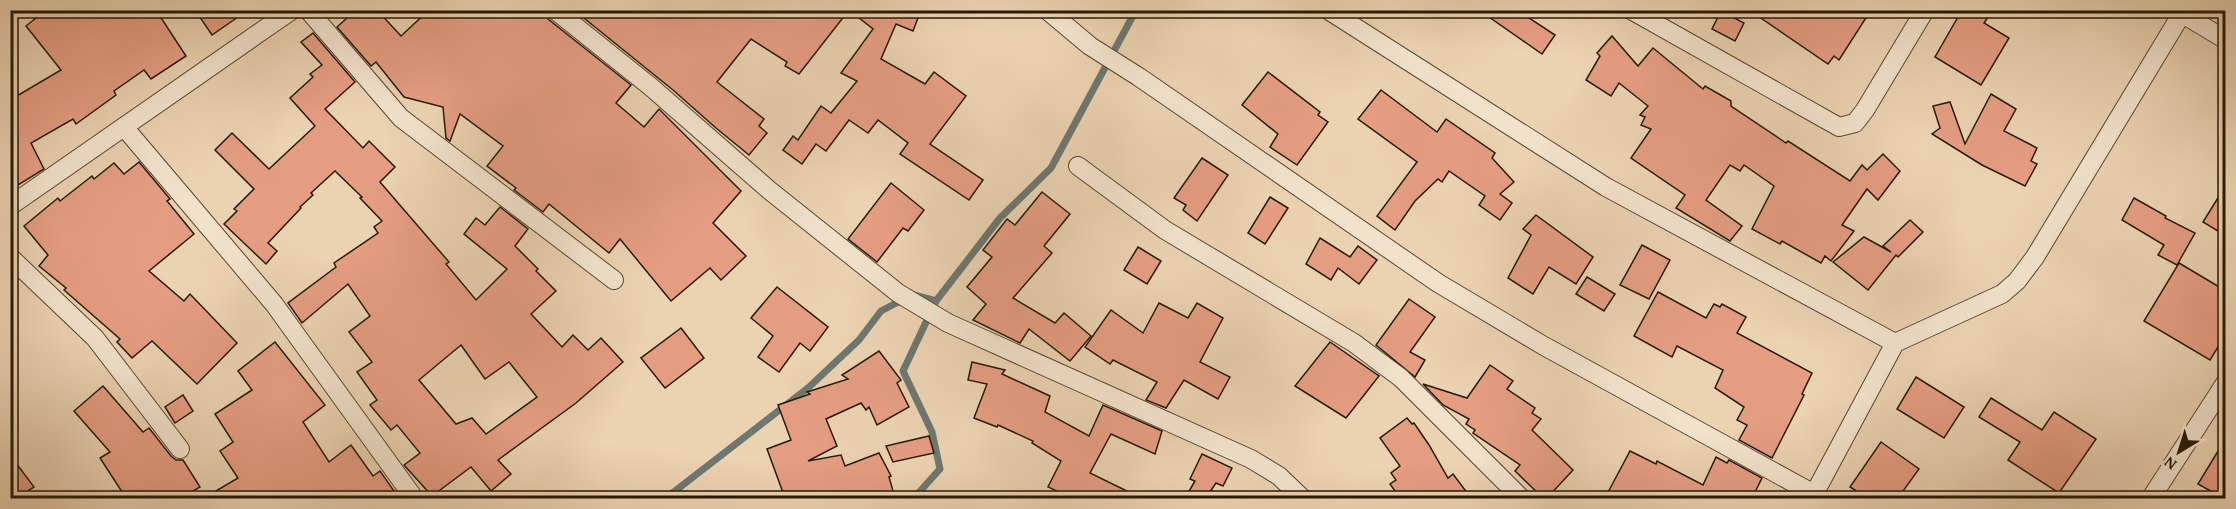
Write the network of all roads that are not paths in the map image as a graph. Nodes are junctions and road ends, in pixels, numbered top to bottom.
1 (292, 10) edge
2 (308, 10) edge
3 (555, 10) edge
4 (1047, 10) edge
5 (1328, 10) edge
6 (1631, 10) edge
7 (1925, 10) edge
8 (2181, 12) edge
9 (2226, 40) edge
10 (124, 127) junction
11 (1078, 166) dead end
12 (10, 206) edge
13 (10, 256) edge
14 (614, 279) dead end
15 (1895, 343) junction
16 (2226, 382) edge
17 (180, 449) dead end
18 (1813, 496) edge
19 (414, 498) edge
20 (1302, 498) edge
21 (1521, 498) edge
22 (2151, 498) edge

1 - 10 street
2 - 14 street
3 - 20 street
4 - 18 street
5 - 15 street
6 - 7 street
8 - 9 street
8 - 15 street
10 - 12 street
10 - 19 street
11 - 21 street
13 - 17 street
15 - 18 street
16 - 22 street

